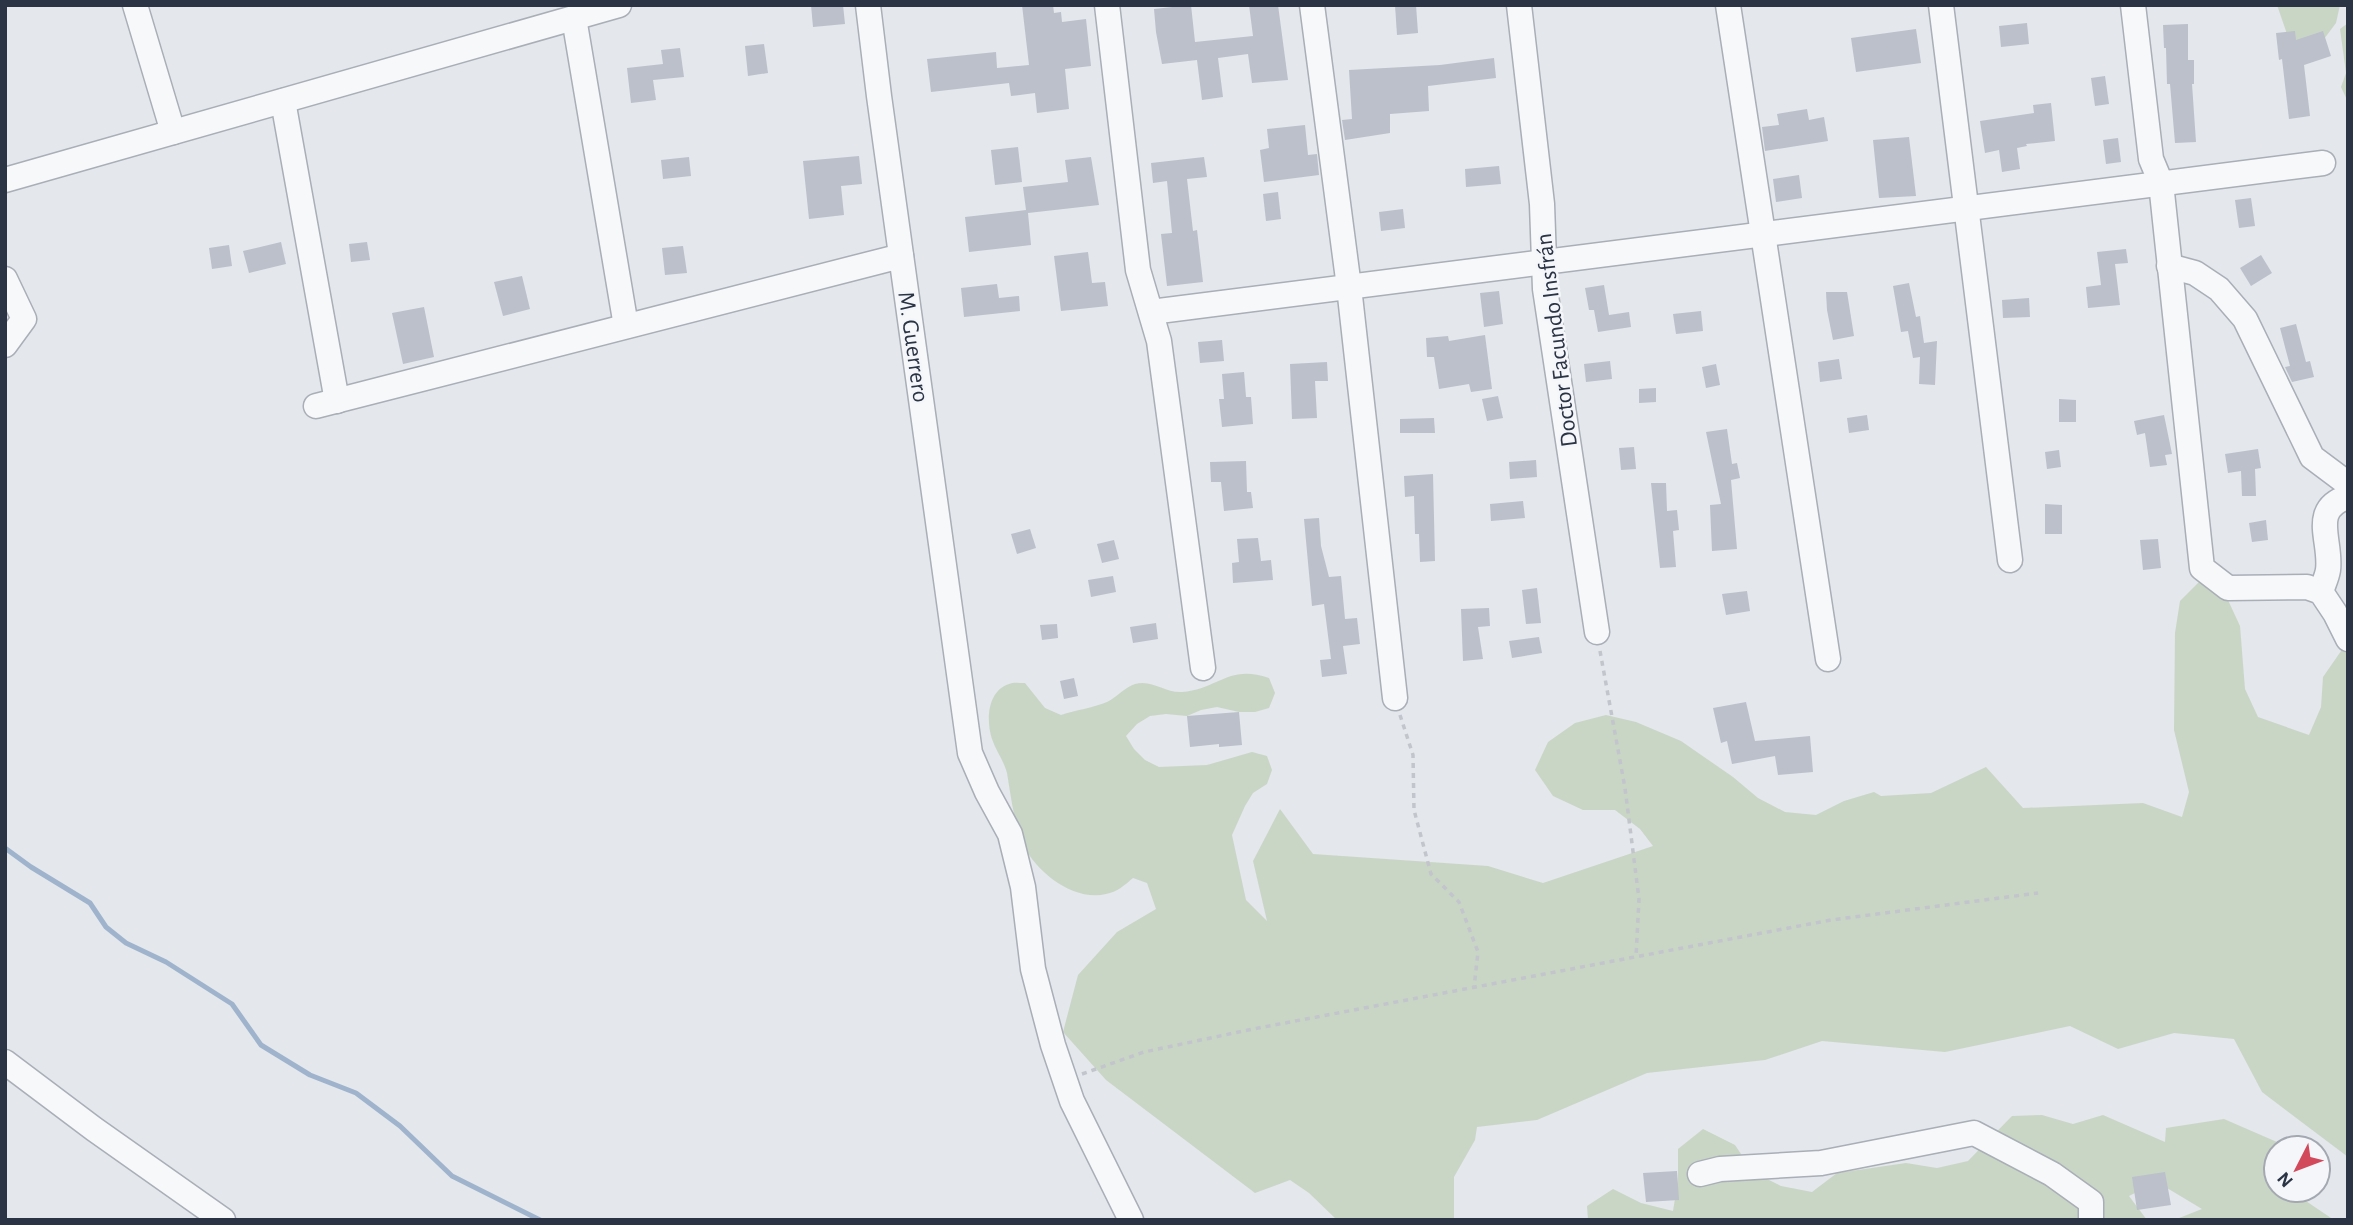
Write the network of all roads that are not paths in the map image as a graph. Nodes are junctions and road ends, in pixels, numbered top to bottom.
1 (135, 5) edge
2 (619, 5) edge
3 (868, 5) edge
4 (1107, 5) edge
5 (1312, 5) edge
6 (1519, 5) edge
7 (1728, 5) edge
8 (1941, 5) edge
9 (2133, 5) edge
10 (573, 18) junction
11 (283, 101) junction
12 (173, 132) junction
13 (2323, 163) dead end
14 (5, 180) edge
15 (2161, 183) junction
16 (1966, 208) junction
17 (1763, 234) junction
18 (901, 256) junction
19 (1544, 262) junction
20 (2169, 266) junction
21 (5, 279) edge
22 (1349, 287) junction
23 (1151, 313) junction
24 (626, 326) junction
25 (5, 345) edge
26 (2348, 484) edge
27 (2348, 497) edge
28 (2010, 559) dead end
29 (2321, 592) junction
30 (1597, 632) road end
31 (2348, 639) edge
32 (1828, 659) dead end
33 (1203, 668) dead end
34 (1395, 698) road end
35 (5, 1062) edge
36 (1700, 1174) dead end
37 (223, 1220) edge
38 (1131, 1220) edge
39 (2091, 1220) edge

1 - 12 street
2 - 10 street
3 - 18 street, M. Guerrero
4 - 23 street
5 - 22 street
6 - 19 street, Doctor Facundo Insfrán
7 - 17 street
8 - 16 street
9 - 15 street
10 - 11 street
10 - 24 street
11 - 12 street
11 - 24 street
12 - 14 street
13 - 15 street
15 - 16 street
15 - 20 street
16 - 17 street
16 - 28 street
17 - 19 street
17 - 32 street
18 - 24 street
18 - 38 street, M. Guerrero
19 - 22 street
19 - 30 street, Doctor Facundo Insfrán
20 - 26 street
20 - 29 street
21 - 25 street
22 - 23 street
22 - 34 street
23 - 33 street
27 - 29 street
29 - 31 street
35 - 37 street
36 - 39 street

